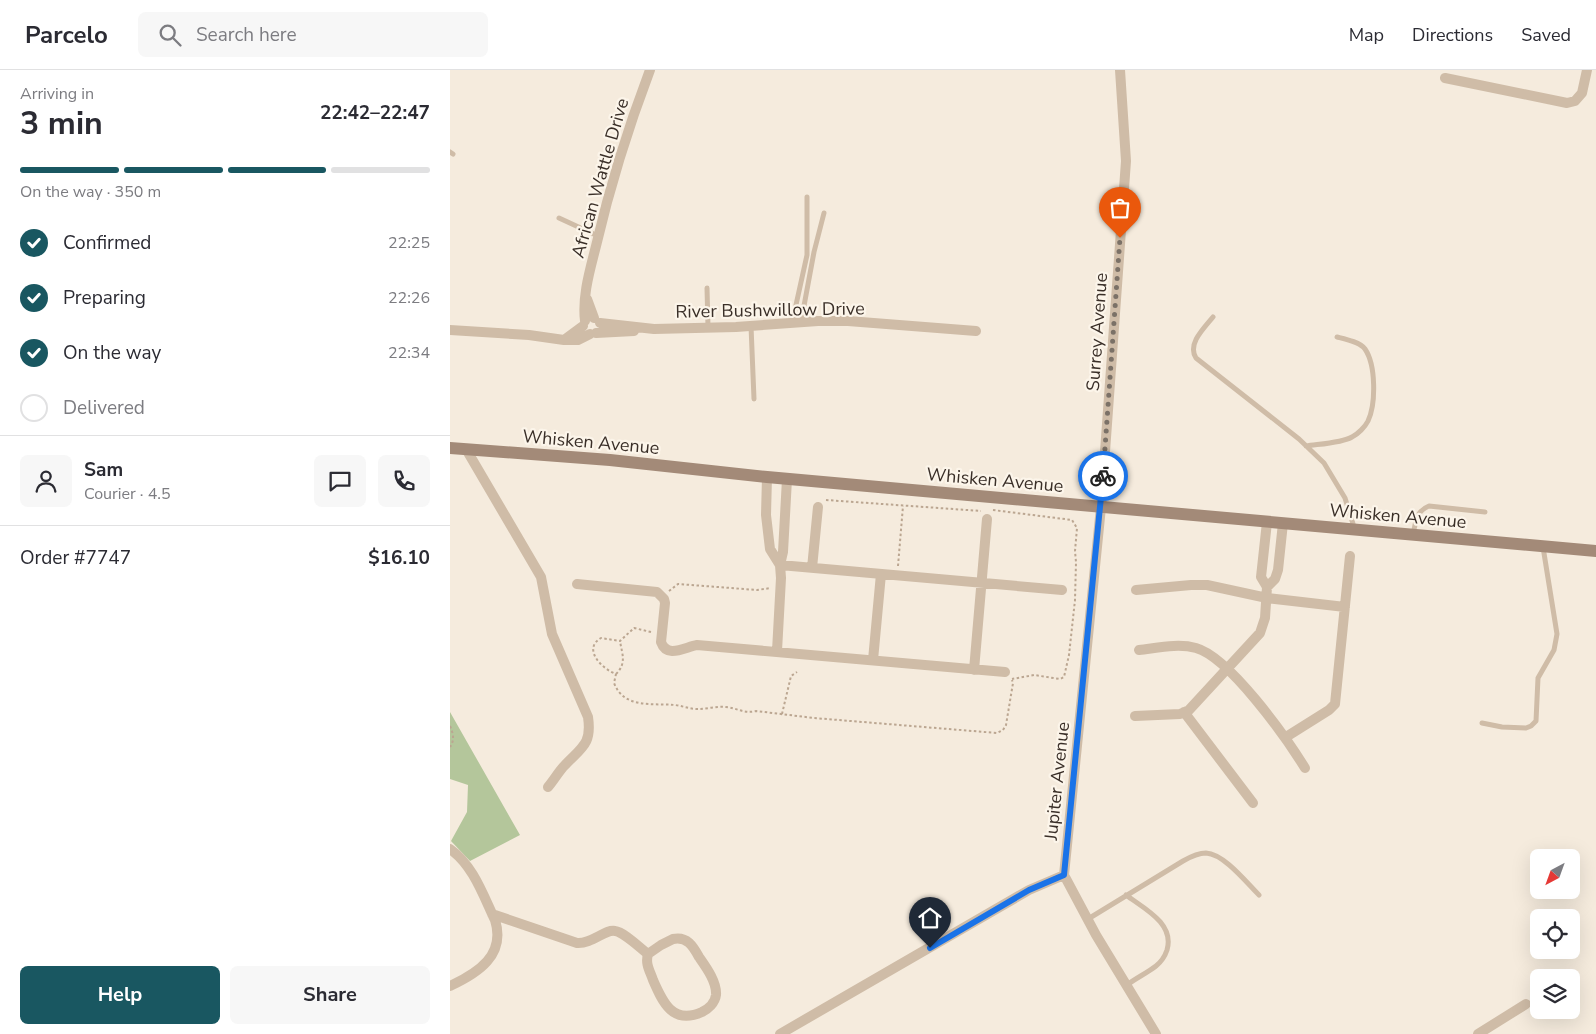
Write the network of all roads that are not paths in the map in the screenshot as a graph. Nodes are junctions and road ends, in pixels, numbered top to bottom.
1 (650, 70) edge
2 (1120, 70) edge
3 (1587, 70) edge
4 (1445, 78) dead end
5 (807, 197) dead end
6 (824, 213) dead end
7 (559, 218) dead end
8 (598, 236) junction
9 (707, 288) dead end
10 (1213, 318) dead end
11 (796, 323) junction
12 (591, 326) junction
13 (751, 326) junction
14 (708, 327) junction
15 (450, 330) edge
16 (976, 331) dead end
17 (1337, 337) dead end
18 (754, 399) dead end
19 (1306, 446) junction
20 (450, 448) edge
21 (466, 449) junction
22 (766, 477) junction
23 (787, 479) junction
24 (818, 507) road end
25 (1101, 507) junction
26 (1485, 512) dead end
27 (986, 518) dead end
28 (1267, 522) junction
29 (1283, 523) junction
30 (1355, 530) junction
31 (1413, 535) junction
32 (1543, 546) junction
33 (1263, 550) junction
34 (1596, 551) edge
35 (1280, 552) junction
36 (1350, 556) dead end
37 (780, 565) junction
38 (812, 568) junction
39 (881, 574) junction
40 (982, 582) junction
41 (576, 584) dead end
42 (1062, 590) dead end
43 (1136, 590) dead end
44 (1267, 593) junction
45 (1345, 607) junction
46 (1139, 650) dead end
47 (777, 651) junction
48 (873, 660) junction
49 (1228, 669) junction
50 (974, 670) junction
51 (1008, 676) road end
52 (1184, 712) junction
53 (1136, 716) dead end
54 (1482, 723) dead end
55 (1286, 737) junction
56 (1305, 768) dead end
57 (548, 787) dead end
58 (1253, 803) dead end
59 (450, 848) edge
60 (1064, 875) junction
61 (1126, 895) junction
62 (1259, 895) dead end
63 (492, 914) junction
64 (1087, 919) junction
65 (648, 954) junction
66 (1126, 985) junction
67 (450, 986) edge
68 (1526, 1004) dead end
69 (780, 1034) edge
70 (1156, 1034) edge
71 (1478, 1034) edge

1 - 8 street, African Wattle Drive
2 - 25 street, Surrey Avenue
3 - 4 street
5 - 11 lane
6 - 11 lane
7 - 8 lane
8 - 12 street, African Wattle Drive
9 - 14 lane
10 - 19 lane
11 - 13 street, River Bushwillow Drive
11 - 16 street, River Bushwillow Drive
12 - 14 street, River Bushwillow Drive
12 - 15 street
13 - 14 street, River Bushwillow Drive
13 - 18 lane
17 - 19 lane
19 - 30 lane
20 - 21 street, Whisken Avenue
21 - 22 street, Whisken Avenue
21 - 57 street
22 - 23 street, Whisken Avenue
22 - 37 street
23 - 25 street, Whisken Avenue
23 - 37 street
24 - 38 street
25 - 28 street, Whisken Avenue
25 - 60 street, Jupiter Avenue
26 - 31 lane
27 - 40 street
28 - 29 street, Whisken Avenue
28 - 33 street
29 - 30 street, Whisken Avenue
29 - 35 street
30 - 31 street, Whisken Avenue
31 - 32 street, Whisken Avenue
32 - 34 street, Whisken Avenue
32 - 54 lane
33 - 35 street
33 - 44 street
35 - 44 street
36 - 45 street
37 - 38 street
37 - 47 street
38 - 39 street
39 - 40 street
39 - 48 street
40 - 42 street
40 - 50 street
41 - 47 street
43 - 44 street
44 - 45 street
44 - 49 street
45 - 55 street
46 - 49 street
47 - 48 street
48 - 50 street
49 - 52 street
49 - 55 street
50 - 51 street
52 - 53 street
52 - 58 street
55 - 56 street
59 - 63 street
60 - 64 street
60 - 69 street
61 - 62 lane
61 - 64 lane
61 - 66 lane
63 - 65 street
63 - 67 street
64 - 66 street
65 - 65 street
66 - 70 street
68 - 71 street

